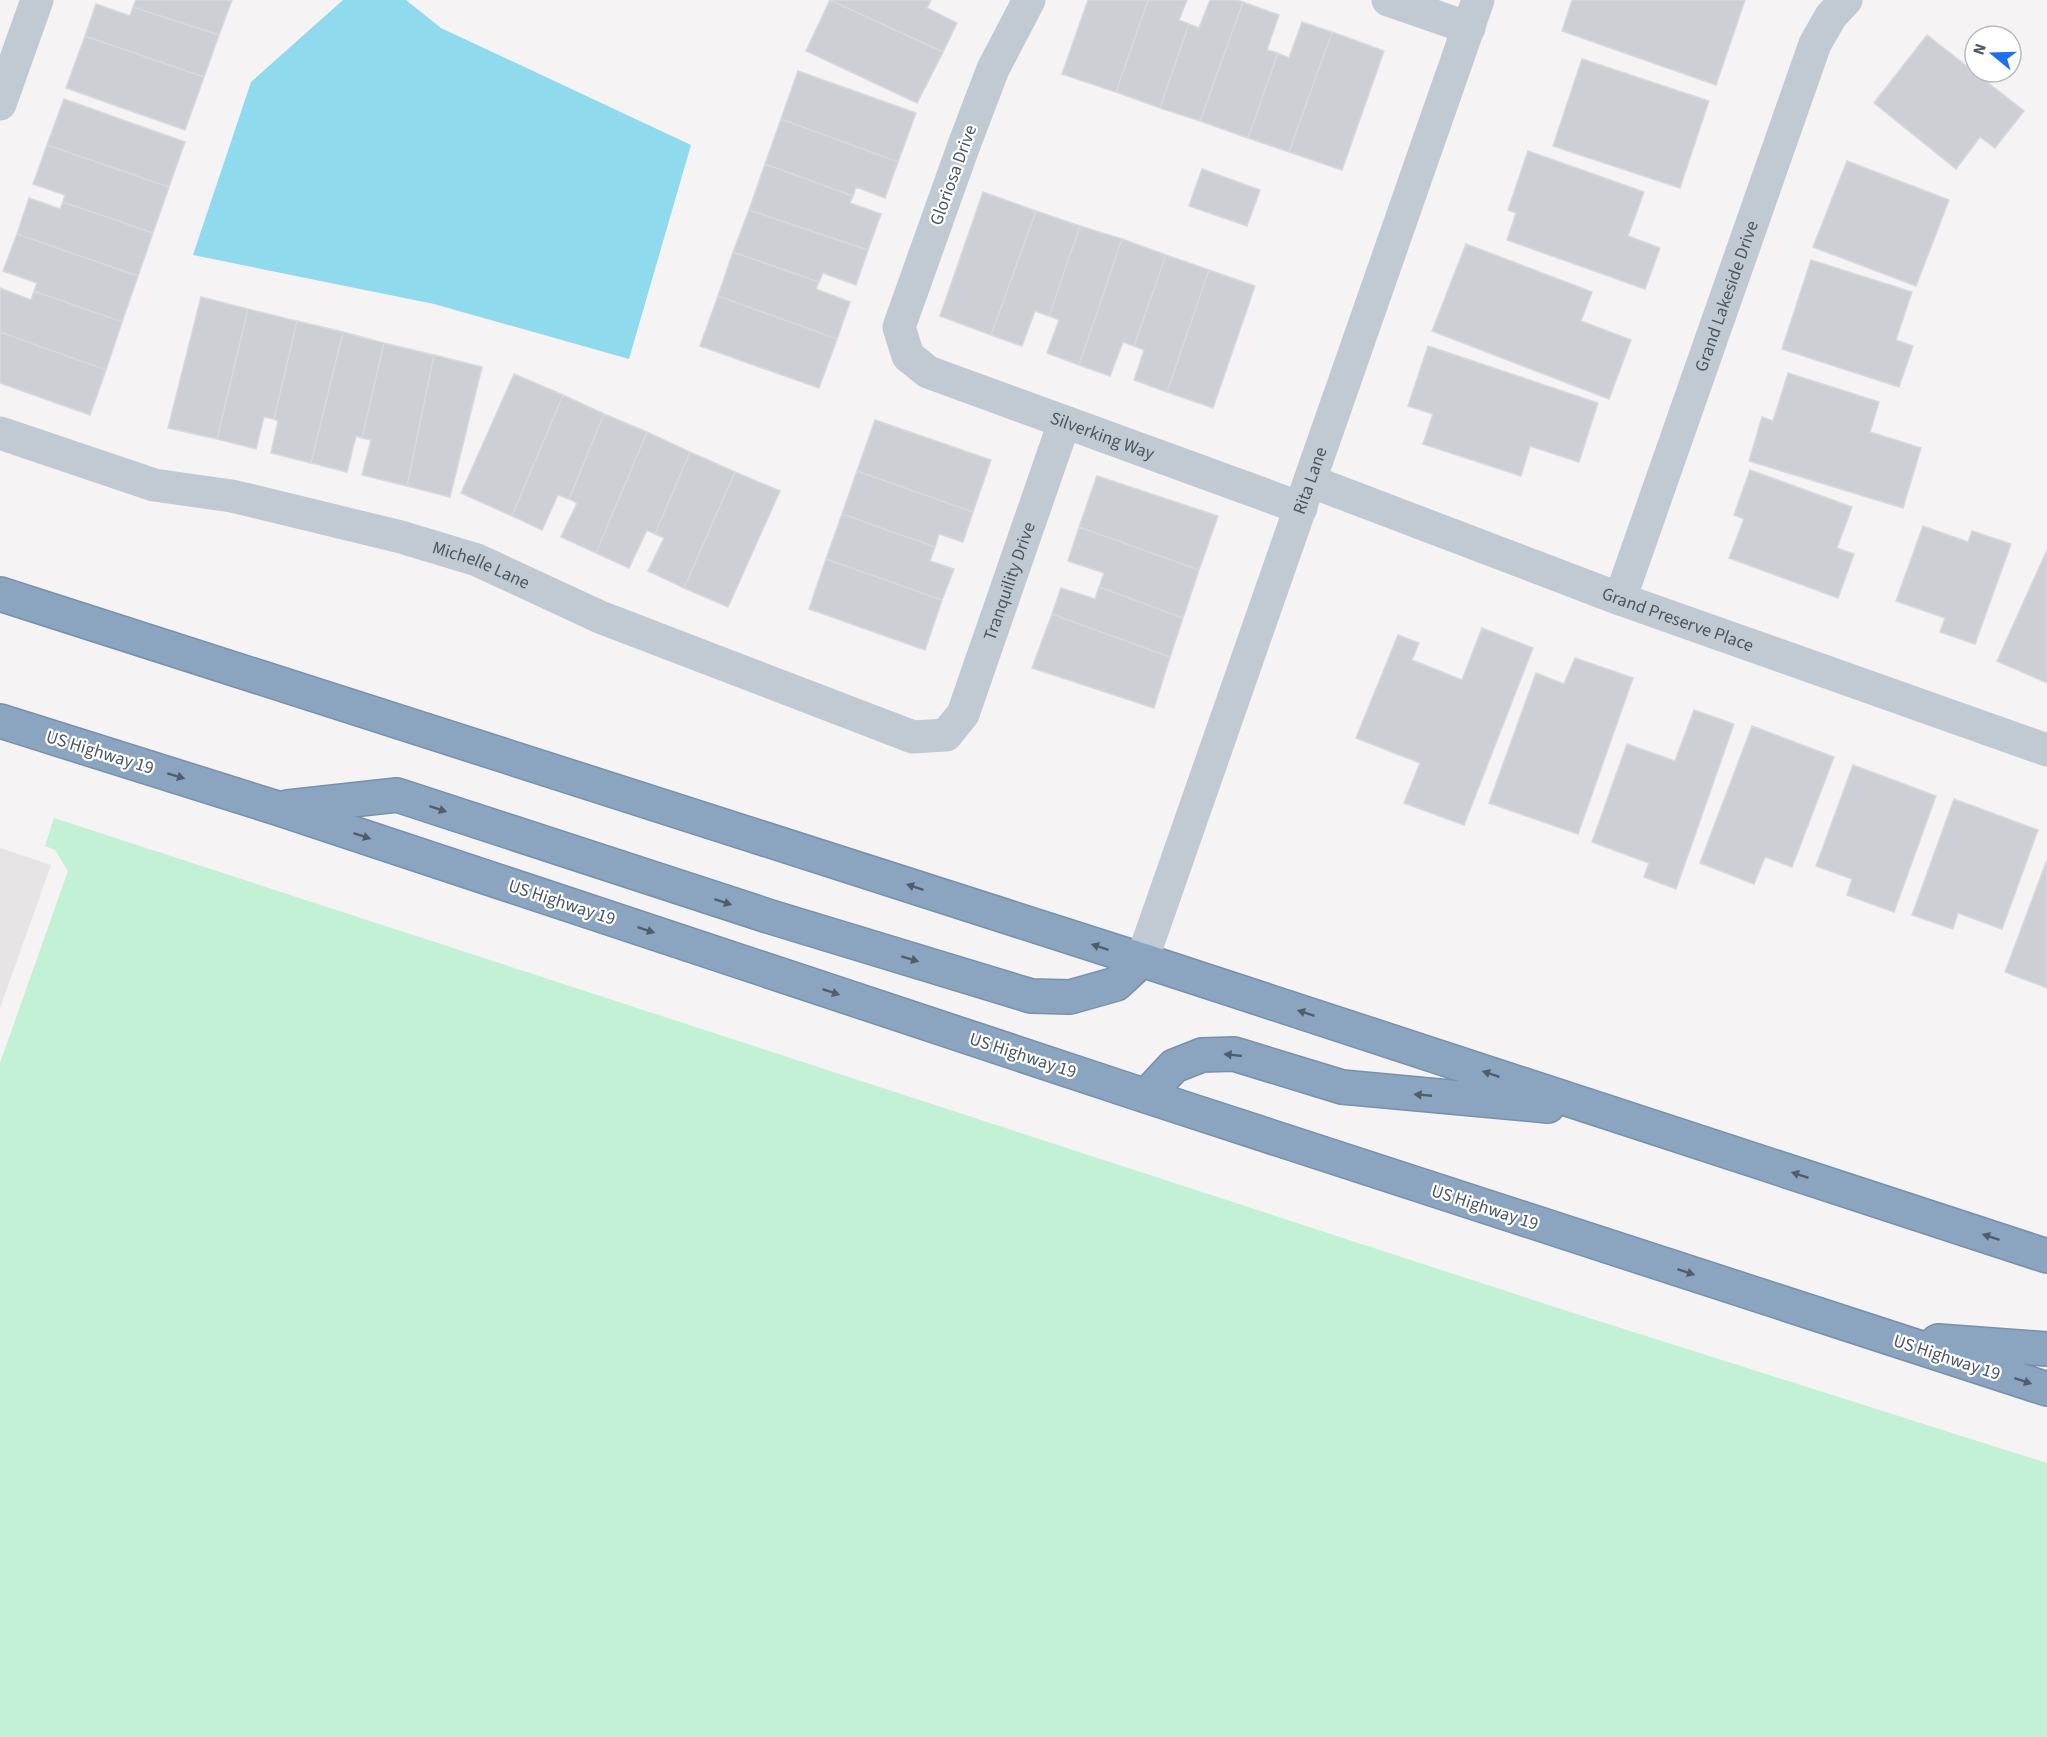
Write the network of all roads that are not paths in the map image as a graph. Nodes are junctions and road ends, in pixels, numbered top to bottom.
1 (37, 0) edge
2 (1029, 0) edge
3 (1388, 0) edge
4 (1846, 0) edge
5 (1474, 14) edge
6 (0, 104) edge
7 (908, 356) joint
8 (1064, 423) junction
9 (0, 433) edge
10 (1305, 495) junction
11 (0, 594) edge
12 (1620, 599) junction
13 (0, 721) edge
14 (946, 735) joint
15 (2047, 750) edge
16 (277, 808) junction
17 (1142, 960) junction
18 (1146, 1096) junction
19 (1607, 1112) junction
20 (2047, 1256) edge
21 (1888, 1337) junction
22 (2047, 1348) edge
23 (2047, 1389) edge

1 - 6 street
2 - 7 street, Gloriosa Drive
3 - 5 street
4 - 12 street, Grand Lakeside Drive
5 - 10 street, Rita Lane
7 - 8 street, Silverking Way
8 - 10 street, Silverking Way
8 - 14 street, Tranquility Drive
9 - 14 street, Michelle Lane
10 - 12 street, Grand Preserve Place
10 - 17 street, Rita Lane
17 -> 11 highway
12 - 15 street, Grand Preserve Place
13 -> 16 highway, US Highway 19
16 -> 17 highway
16 -> 18 highway, US Highway 19
19 -> 17 highway
19 -> 18 highway
18 -> 21 highway, US Highway 19
20 -> 19 highway
21 - 22 highway
21 -> 23 highway, US Highway 19

